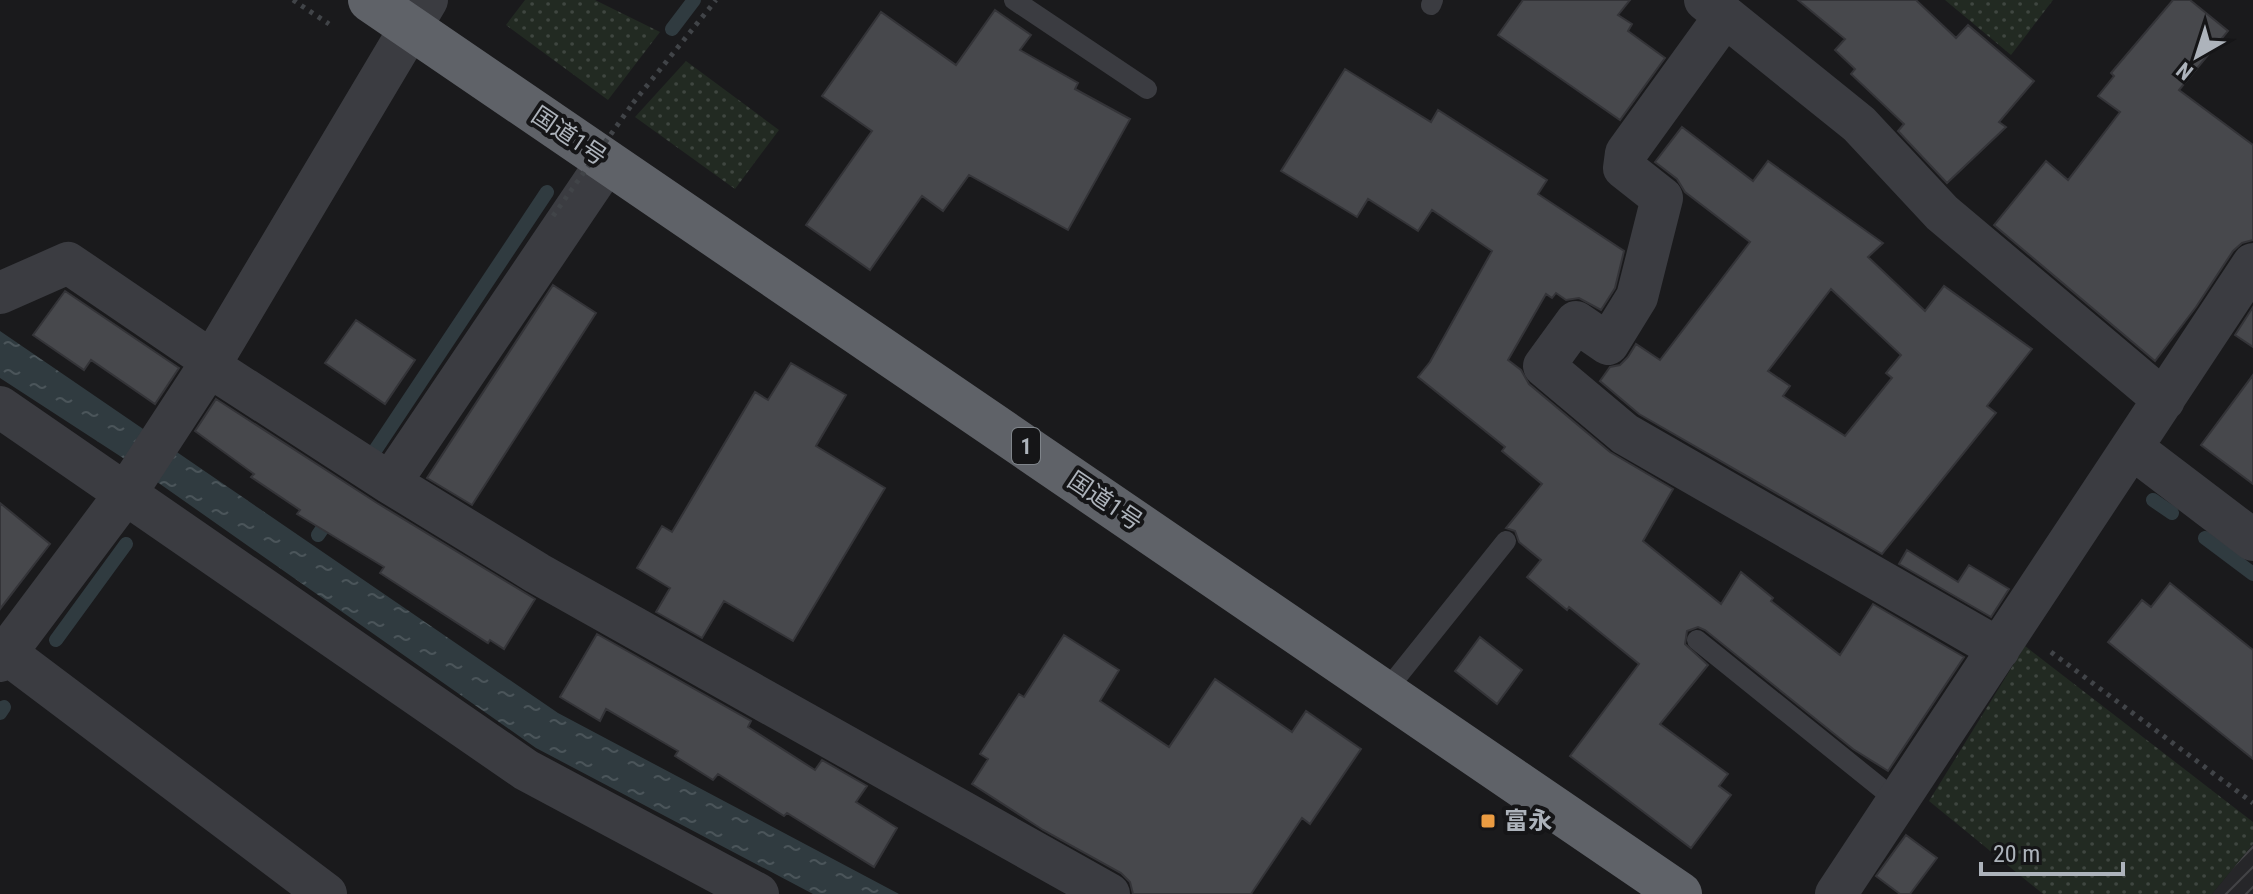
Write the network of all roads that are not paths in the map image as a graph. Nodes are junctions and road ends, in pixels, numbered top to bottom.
1 (370, 0) edge
2 (1014, 0) edge
3 (1715, 8) edge
4 (419, 14) edge
5 (1147, 89) dead end
6 (607, 162) junction
7 (2253, 264) edge
8 (0, 293) edge
9 (211, 363) junction
10 (2164, 400) junction
11 (0, 407) edge
12 (2132, 448) junction
13 (390, 483) junction
14 (131, 486) junction
15 (2253, 540) edge
16 (1506, 541) dead end
17 (2007, 637) junction
18 (1697, 640) dead end
19 (3, 657) edge
20 (1385, 692) junction
21 (1897, 801) junction
22 (326, 894) edge
23 (758, 894) edge
24 (1109, 894) edge
25 (1680, 894) edge
26 (1836, 894) edge

1 - 4 highway, 国道1号 / 1
2 - 5 lane
3 - 10 street
3 - 17 street
4 - 6 highway, 国道1号 / 1
4 - 9 street
6 - 13 street
6 - 20 highway, 国道1号 / 1
7 - 10 street
8 - 9 street
9 - 13 street
9 - 14 street
10 - 12 street
11 - 14 street
12 - 15 street
12 - 17 street
13 - 24 street
14 - 19 street
14 - 23 street
16 - 20 lane
17 - 21 street
18 - 21 lane
19 - 22 street
20 - 25 highway, 国道1号 / 1
21 - 26 street

